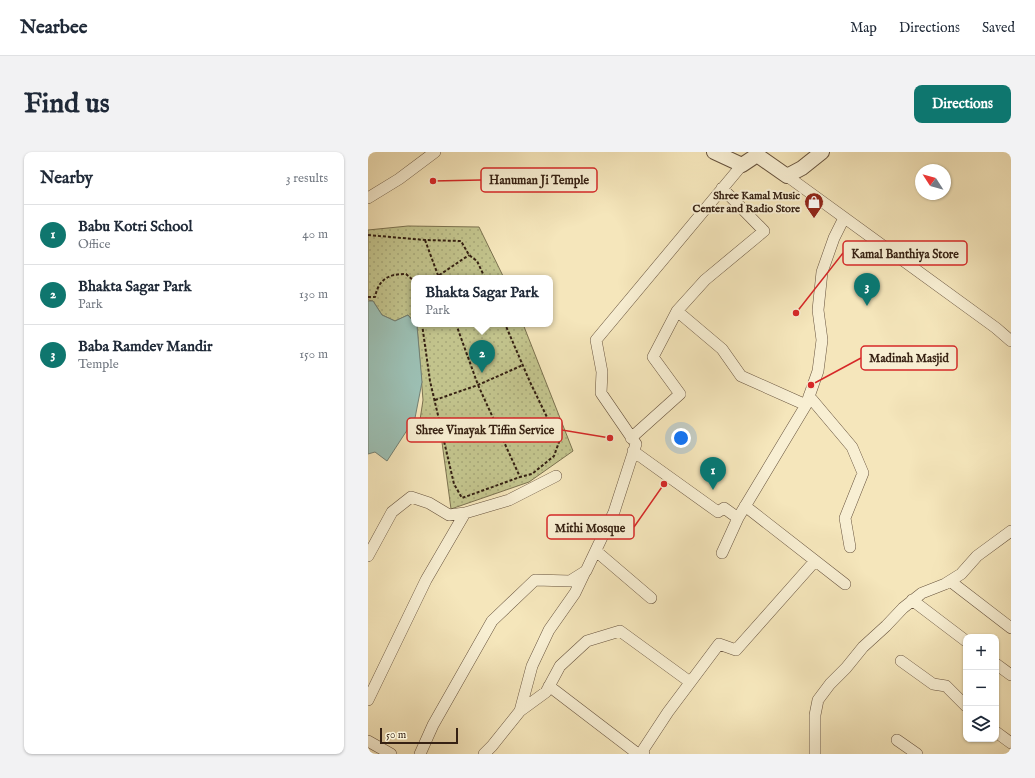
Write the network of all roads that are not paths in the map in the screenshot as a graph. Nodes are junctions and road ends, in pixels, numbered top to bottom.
1 (435, 152) edge
2 (714, 152) edge
3 (822, 152) edge
4 (755, 153) edge
5 (742, 164) junction
6 (787, 176) junction
7 (722, 188) junction
8 (368, 198) edge
9 (844, 218) junction
10 (677, 311) junction
11 (1011, 341) edge
12 (808, 401) junction
13 (631, 438) junction
14 (633, 451) junction
15 (556, 476) dead end
16 (745, 506) junction
17 (465, 513) junction
18 (738, 518) junction
19 (1011, 531) edge
20 (850, 547) dead end
21 (596, 551) junction
22 (722, 553) dead end
23 (368, 556) edge
24 (815, 561) junction
25 (586, 571) junction
26 (950, 581) junction
27 (844, 584) dead end
28 (651, 598) dead end
29 (912, 600) junction
30 (1011, 628) edge
31 (963, 639) edge
32 (901, 661) dead end
33 (999, 666) edge
34 (1011, 675) edge
35 (690, 682) junction
36 (549, 686) junction
37 (368, 700) edge
38 (963, 703) edge
39 (520, 711) junction
40 (999, 734) edge
41 (897, 740) dead end
42 (368, 741) edge
43 (1011, 743) edge
44 (496, 750) edge
45 (392, 754) edge
46 (420, 754) edge
47 (484, 754) edge
48 (638, 754) edge
49 (644, 754) edge
50 (815, 754) edge
51 (917, 754) edge

1 - 8 street
2 - 5 street
3 - 6 street
4 - 5 street
4 - 6 street
5 - 7 street
6 - 9 street
7 - 10 street
7 - 13 street
9 - 11 street
9 - 12 street
10 - 12 street
10 - 13 street
12 - 16 street
12 - 20 street
13 - 14 street
14 - 18 street
14 - 21 street
15 - 17 street
16 - 18 street
16 - 24 street
17 - 23 street
17 - 37 street
18 - 22 street
19 - 26 street
21 - 25 street
21 - 28 street
24 - 27 street
24 - 35 street
25 - 39 street
25 - 46 street
26 - 29 street
26 - 30 street
29 - 31 street
29 - 50 street
32 - 38 street
33 - 34 street
35 - 36 street
35 - 49 street
36 - 39 street
36 - 48 street
39 - 44 street
40 - 43 street
41 - 51 street
42 - 45 street
44 - 47 street

